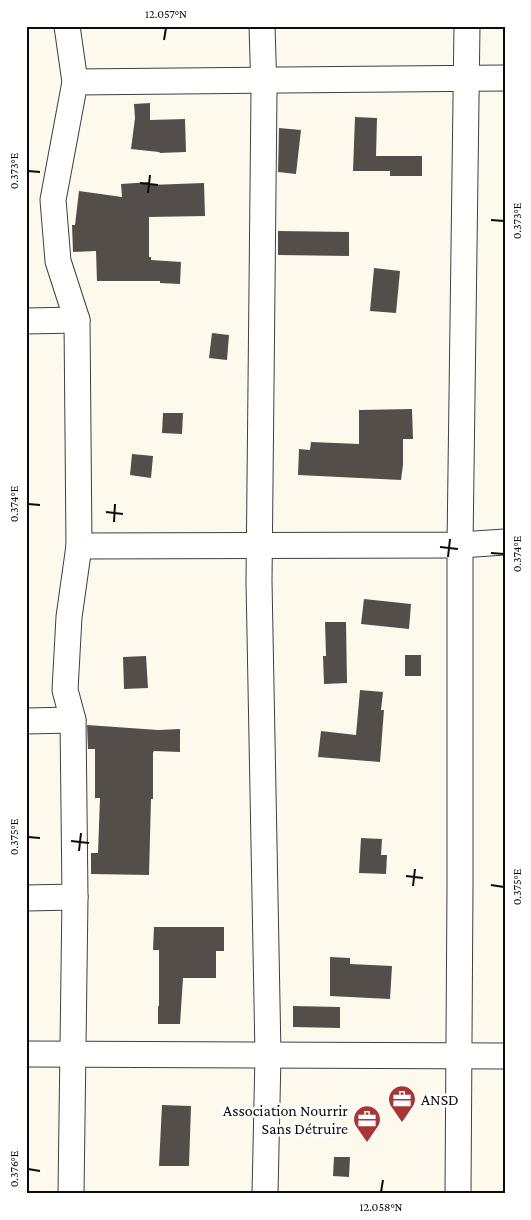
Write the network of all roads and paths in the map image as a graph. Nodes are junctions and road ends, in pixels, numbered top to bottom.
1 (66, 26) edge
2 (262, 26) edge
3 (467, 26) edge
4 (466, 78) junction
5 (505, 78) edge
6 (264, 80) junction
7 (75, 82) junction
8 (77, 320) junction
9 (26, 321) edge
10 (505, 542) edge
11 (460, 545) junction
12 (79, 546) junction
13 (259, 546) junction
14 (73, 720) junction
15 (26, 721) edge
16 (75, 897) junction
17 (26, 898) edge
18 (26, 1054) edge
19 (73, 1054) junction
20 (268, 1055) junction
21 (459, 1056) junction
22 (505, 1056) edge
23 (71, 1194) edge
24 (266, 1194) edge
25 (458, 1194) edge

1 - 7 street
2 - 6 street
3 - 4 street
4 - 5 street
4 - 6 street
4 - 11 street
6 - 7 street
6 - 13 street
7 - 8 street
8 - 9 street
8 - 12 street
10 - 11 street
11 - 13 street
11 - 21 street
12 - 13 street
12 - 14 street
13 - 20 street
14 - 15 street
14 - 16 street
16 - 17 street
16 - 19 street
18 - 19 street
19 - 20 street
19 - 23 street
20 - 21 street
20 - 24 street
21 - 22 street
21 - 25 street

